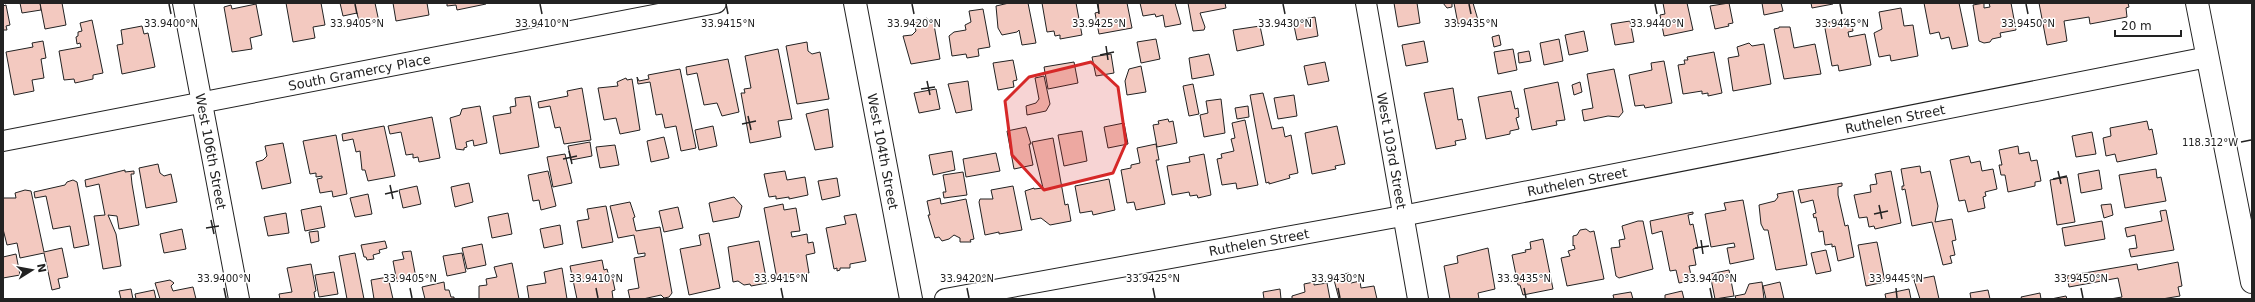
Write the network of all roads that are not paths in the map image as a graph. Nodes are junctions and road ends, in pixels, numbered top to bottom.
1 (183, 3) edge
2 (716, 3) edge
3 (855, 3) edge
4 (1366, 3) edge
5 (2197, 3) edge
6 (2208, 57) junction
7 (201, 103) junction
8 (3, 141) edge
9 (1402, 216) junction
10 (2252, 282) edge
11 (239, 299) edge
12 (911, 299) edge
13 (945, 299) edge
14 (1418, 299) edge

1 - 7 street, West 106th Street
2 - 7 street, South Gramercy Place
3 - 12 street, West 104th Street
4 - 9 street, West 103rd Street
5 - 6 street
6 - 9 street, Ruthelen Street
6 - 10 street
7 - 8 street, South Gramercy Place
7 - 11 street, West 106th Street
9 - 13 street, Ruthelen Street
9 - 14 street, West 103rd Street

